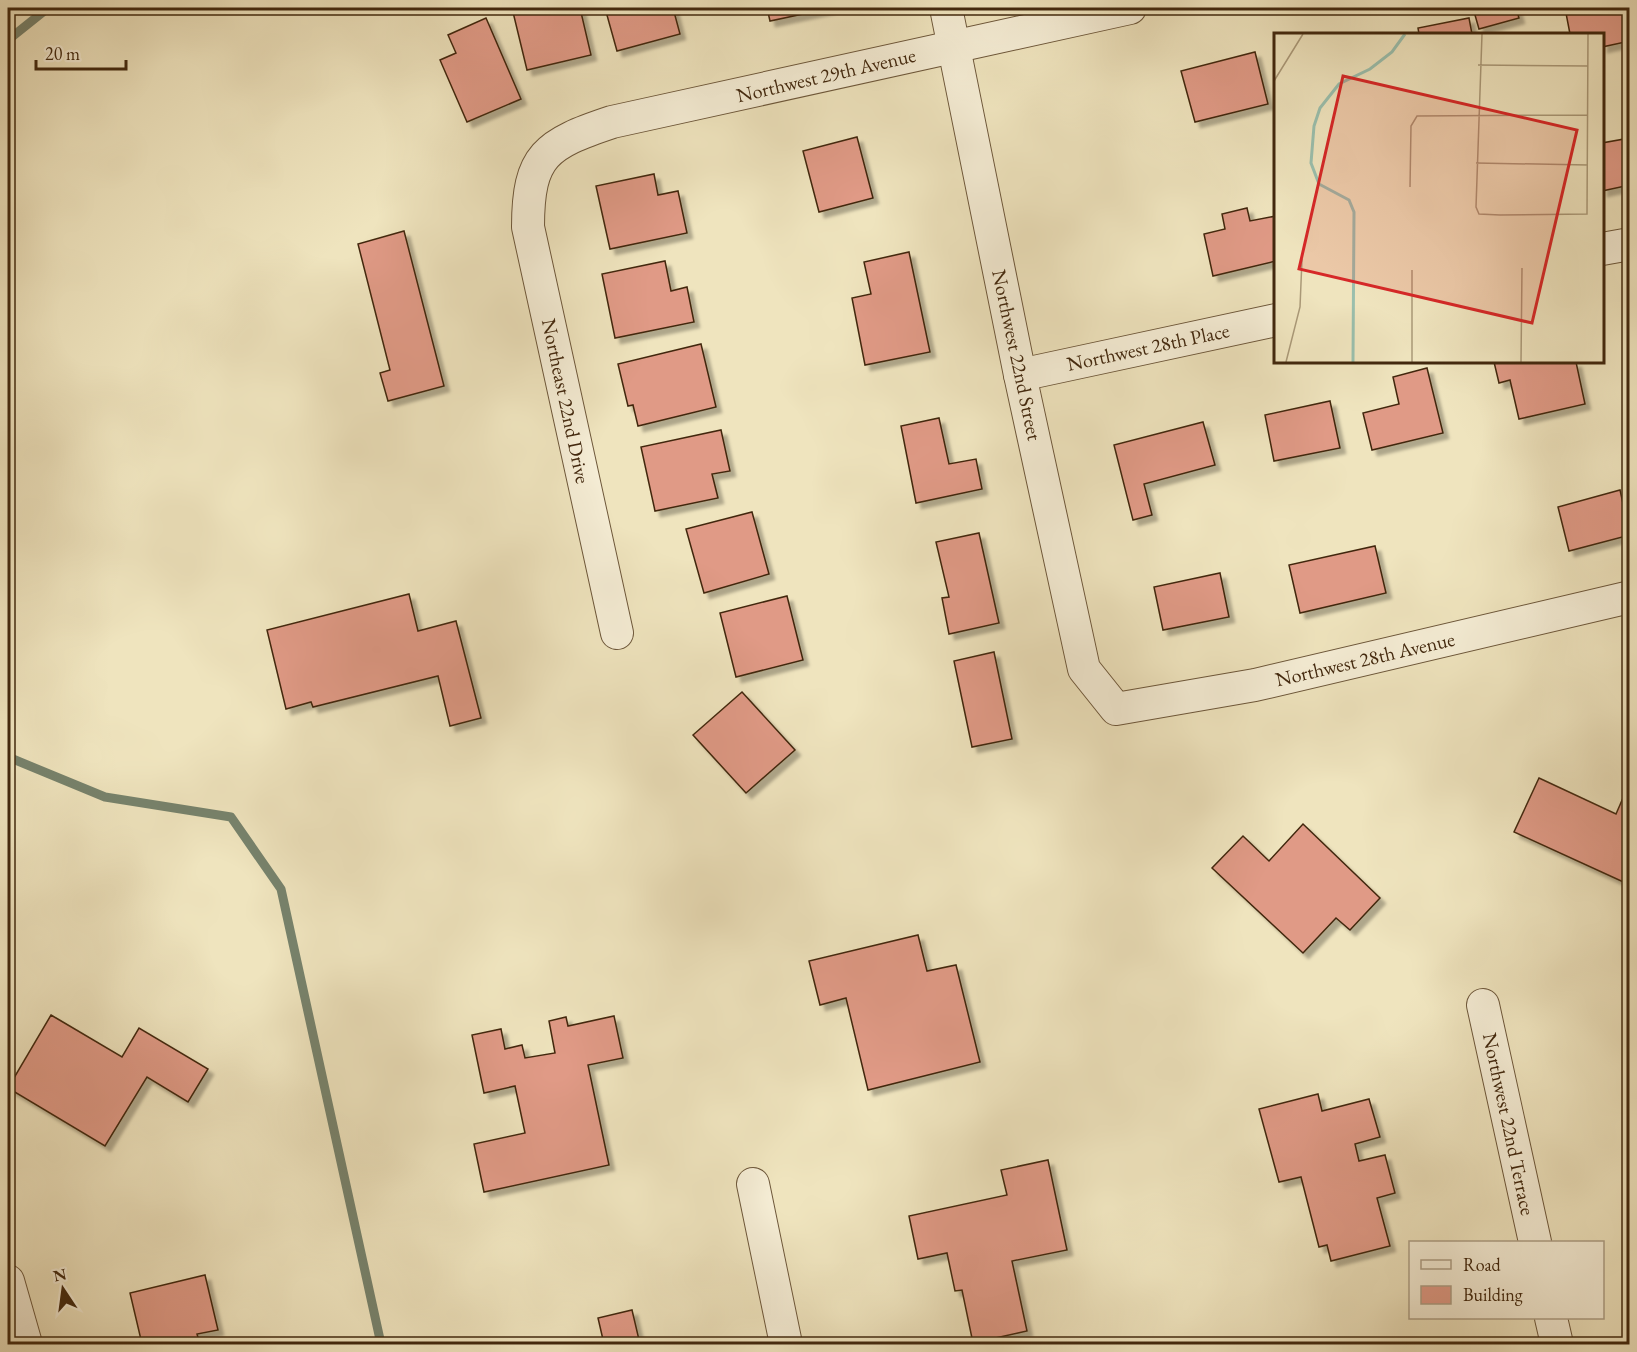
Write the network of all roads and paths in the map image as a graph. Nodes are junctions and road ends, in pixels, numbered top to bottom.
1 (946, 8) edge
2 (1130, 8) edge
3 (955, 47) junction
4 (534, 168) joint
5 (1629, 244) edge
6 (1604, 249) edge
7 (1274, 320) edge
8 (1020, 375) junction
9 (1629, 597) edge
10 (616, 633) dead end
11 (1106, 695) joint
12 (1484, 1005) dead end
13 (753, 1184) dead end
14 (1535, 1241) edge
15 (8, 1281) edge
16 (1551, 1319) edge
17 (26, 1344) edge
18 (786, 1344) edge
19 (1557, 1344) edge

1 - 3 street, Northwest 22nd Street
2 - 3 street, Northwest 29th Avenue
3 - 4 street, Northwest 29th Avenue
3 - 8 street, Northwest 22nd Street
4 - 10 street, Northeast 22nd Drive
5 - 6 street
7 - 8 street, Northwest 28th Place
8 - 11 street, Northwest 22nd Street
9 - 11 street, Northwest 28th Avenue
12 - 14 street, Northwest 22nd Terrace
13 - 18 street
15 - 17 street
16 - 19 street

